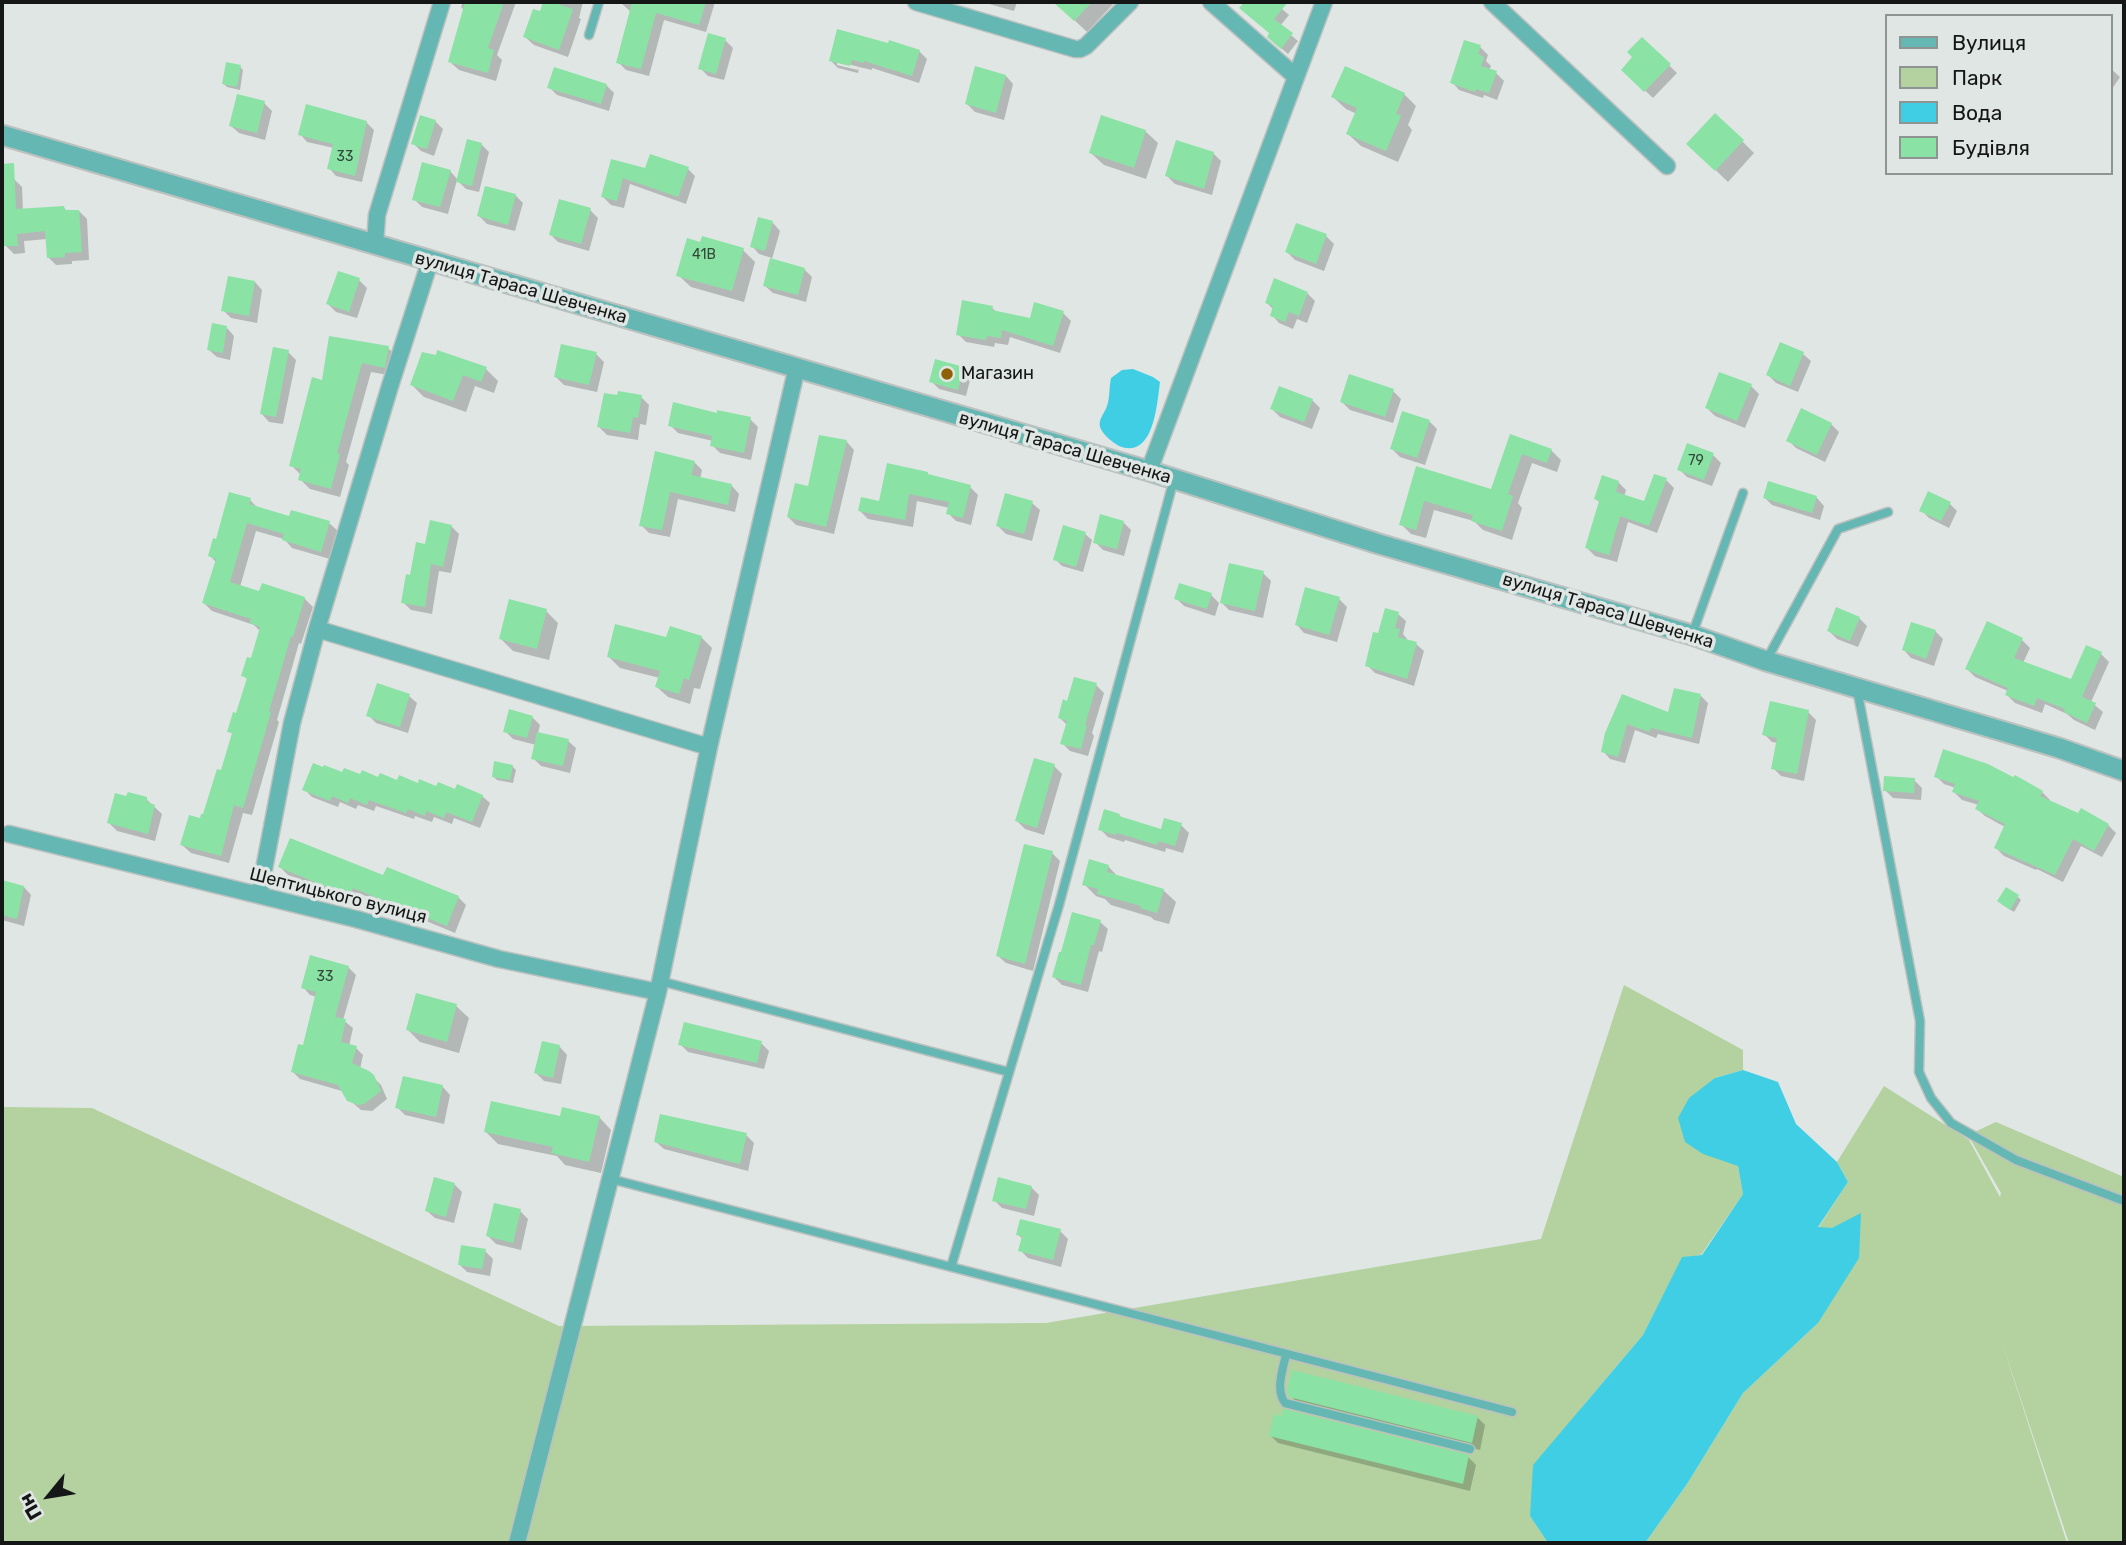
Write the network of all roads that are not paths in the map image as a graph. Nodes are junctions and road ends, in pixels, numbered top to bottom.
1 (442, 2) edge
2 (599, 2) edge
3 (916, 2) edge
4 (1130, 2) edge
5 (1211, 2) edge
6 (1324, 2) edge
7 (1492, 2) edge
8 (589, 35) dead end
9 (1295, 76) junction
10 (2, 135) edge
11 (1667, 166) dead end
12 (375, 245) junction
13 (430, 261) junction
14 (797, 367) junction
15 (1149, 471) junction
16 (1174, 480) junction
17 (1743, 493) dead end
18 (1888, 512) dead end
19 (317, 629) junction
20 (1692, 635) junction
21 (1766, 661) junction
22 (1856, 686) junction
23 (709, 747) junction
24 (2124, 771) edge
25 (9, 834) dead end
26 (258, 895) junction
27 (659, 986) junction
28 (1009, 1072) junction
29 (611, 1179) junction
30 (2124, 1201) edge
31 (951, 1267) junction
32 (1286, 1354) junction
33 (1512, 1412) dead end
34 (1470, 1450) dead end
35 (517, 1543) edge

1 - 12 street
2 - 8 lane
3 - 4 street
5 - 9 street
6 - 9 street
7 - 11 street
9 - 15 street
10 - 12 street, вулиця Тараса Шевченка
12 - 13 street, вулиця Тараса Шевченка
13 - 14 street, вулиця Тараса Шевченка
13 - 19 street
14 - 15 street, вулиця Тараса Шевченка
14 - 23 street
15 - 16 street, вулиця Тараса Шевченка
16 - 20 street, вулиця Тараса Шевченка
16 - 28 lane
17 - 20 lane
18 - 21 lane
19 - 23 street
19 - 26 street
20 - 21 street, вулиця Тараса Шевченка
21 - 22 street, вулиця Тараса Шевченка
22 - 24 street, вулиця Тараса Шевченка
22 - 30 lane
23 - 27 street
25 - 26 street, Шептицького вулиця
26 - 27 street, Шептицького вулиця
27 - 28 lane
27 - 29 street
28 - 31 lane
29 - 31 lane
29 - 35 street
31 - 32 lane
32 - 33 lane
32 - 34 lane

